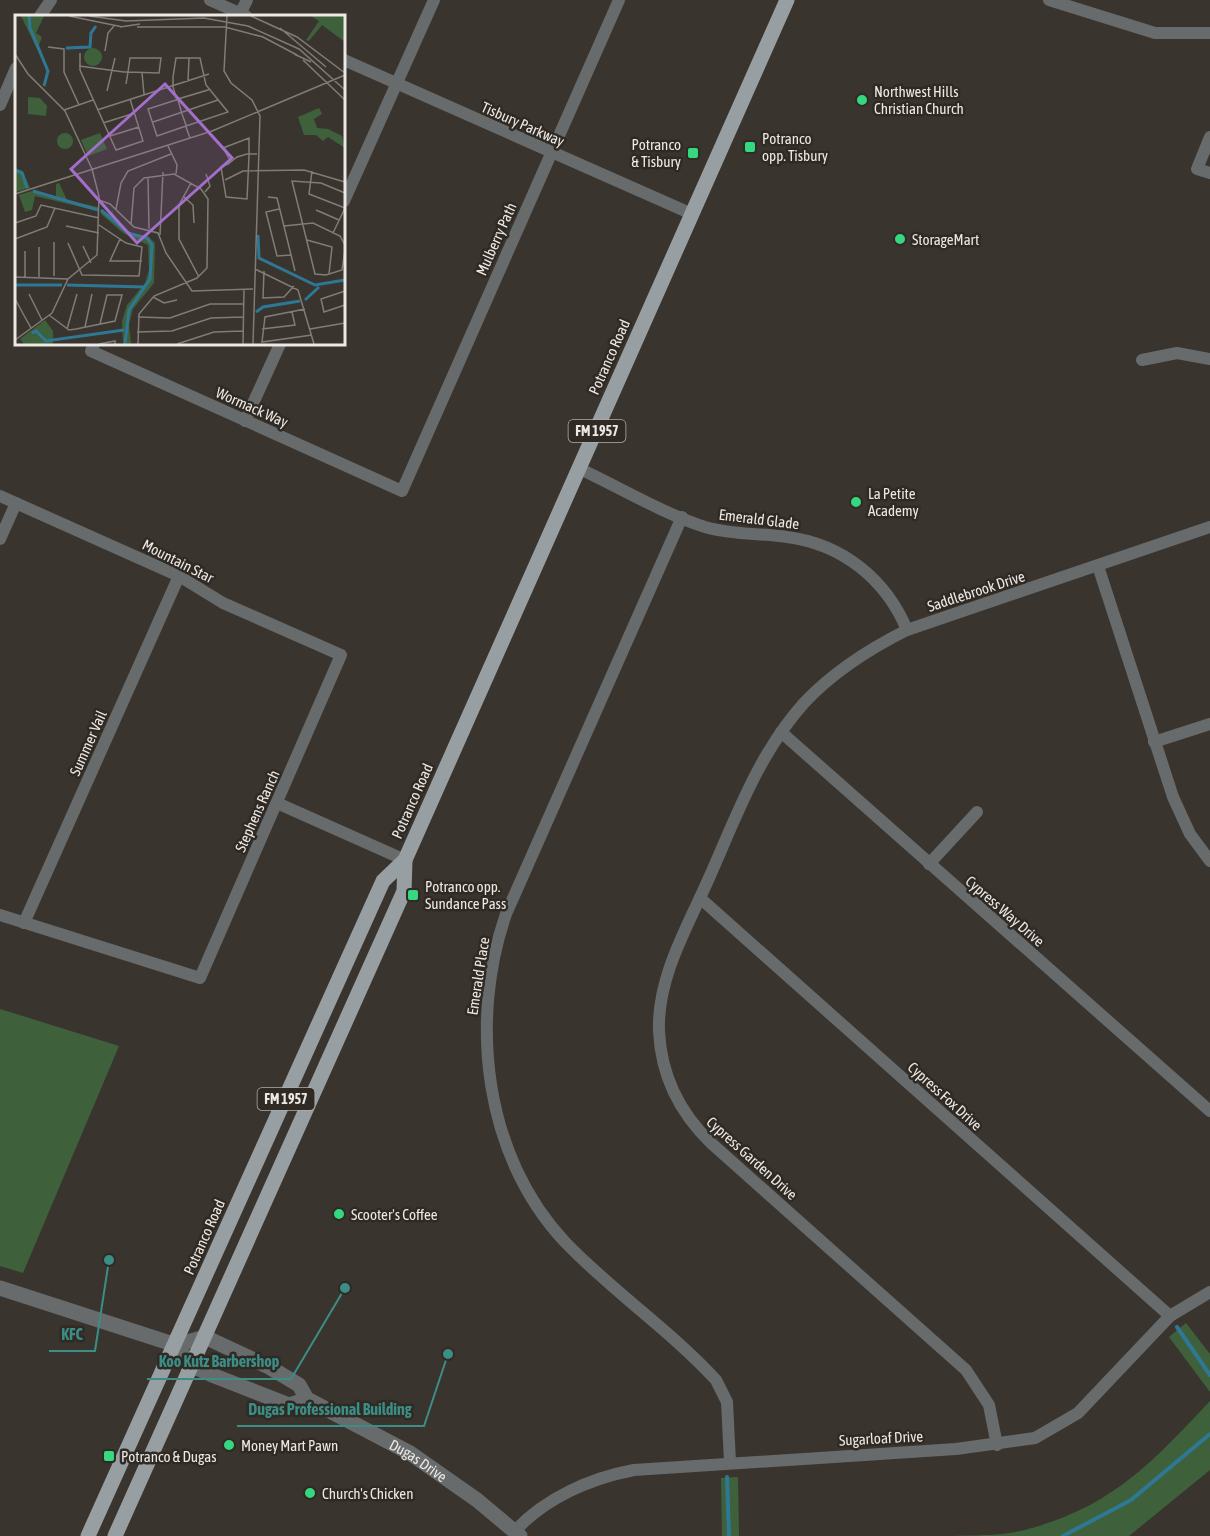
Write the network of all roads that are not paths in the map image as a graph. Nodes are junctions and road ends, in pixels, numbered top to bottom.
1 (51, 0) edge
2 (210, 0) edge
3 (247, 0) edge
4 (434, 0) edge
5 (619, 0) edge
6 (787, 0) edge
7 (1049, 0) edge
8 (41, 15) edge
9 (240, 15) edge
10 (242, 15) edge
11 (1210, 33) edge
12 (345, 60) edge
13 (15, 70) edge
14 (396, 84) junction
15 (0, 105) edge
16 (1210, 137) edge
17 (551, 153) junction
18 (1210, 173) edge
19 (345, 199) edge
20 (692, 214) junction
21 (280, 345) edge
22 (93, 347) edge
23 (1210, 359) edge
24 (1142, 360) dead end
25 (245, 421) junction
26 (580, 469) junction
27 (402, 490) joint
28 (0, 496) edge
29 (16, 503) junction
30 (681, 517) junction
31 (1210, 527) edge
32 (0, 539) edge
33 (1098, 566) junction
34 (179, 576) junction
35 (907, 630) junction
36 (341, 655) joint
37 (1210, 724) edge
38 (781, 732) junction
39 (1154, 742) junction
40 (277, 803) junction
41 (976, 812) dead end
42 (405, 860) junction
43 (1210, 861) edge
44 (929, 864) junction
45 (700, 898) junction
46 (0, 915) edge
47 (24, 923) junction
48 (1210, 1111) edge
49 (0, 1288) edge
50 (1210, 1292) edge
51 (1170, 1316) junction
52 (205, 1337) junction
53 (176, 1345) junction
54 (192, 1366) junction
55 (308, 1399) junction
56 (997, 1445) junction
57 (730, 1462) junction
58 (518, 1534) edge
59 (88, 1536) edge
60 (115, 1536) edge

1 - 8 street
2 - 9 street
3 - 10 street
4 - 14 street
5 - 17 street, Mulberry Path
6 - 20 main road, Potranco Road / FM 1957
7 - 11 street
12 - 14 street, Tisbury Parkway
13 - 15 street
14 - 17 street, Tisbury Parkway
14 - 19 street
16 - 18 street
17 - 20 street, Tisbury Parkway
17 - 27 street, Mulberry Path
20 - 26 main road, Potranco Road / FM 1957
21 - 25 street
22 - 25 street, Wormack Way
23 - 24 street
25 - 27 street, Wormack Way
26 - 30 street, Emerald Glade
26 - 42 main road, Potranco Road / FM 1957
28 - 29 street, Mountain Star
29 - 32 street
29 - 34 street, Mountain Star
30 - 35 street, Emerald Glade
30 - 57 street, Emerald Place
31 - 33 street, Saddlebrook Drive
33 - 35 street, Saddlebrook Drive
33 - 39 street
34 - 36 street, Mountain Star
34 - 47 street, Summer Vail
35 - 38 street, Saddlebrook Drive
36 - 40 street, Stephens Ranch
37 - 39 street
38 - 44 street, Cypress Way Drive
38 - 45 street, Cypress Garden Drive
39 - 43 street
40 - 42 street
40 - 47 street, Stephens Ranch
41 - 44 street
42 - 52 main road, Potranco Road / FM 1957
42 - 53 main road, Potranco Road / FM 1957
44 - 48 street, Cypress Way Drive
45 - 51 street, Cypress Fox Drive
45 - 56 street, Cypress Garden Drive
46 - 47 street
49 - 53 street
50 - 51 street, Sugarloaf Drive
51 - 56 street, Sugarloaf Drive
52 - 53 street
52 - 54 main road, Potranco Road / FM 1957
52 - 55 street, Dugas Drive
53 - 54 street
53 - 59 main road, Potranco Road / FM 1957
54 - 55 street
54 - 60 main road, Potranco Road / FM 1957
55 - 58 street, Dugas Drive
56 - 57 street, Sugarloaf Drive
57 - 58 street, Sugarloaf Drive

